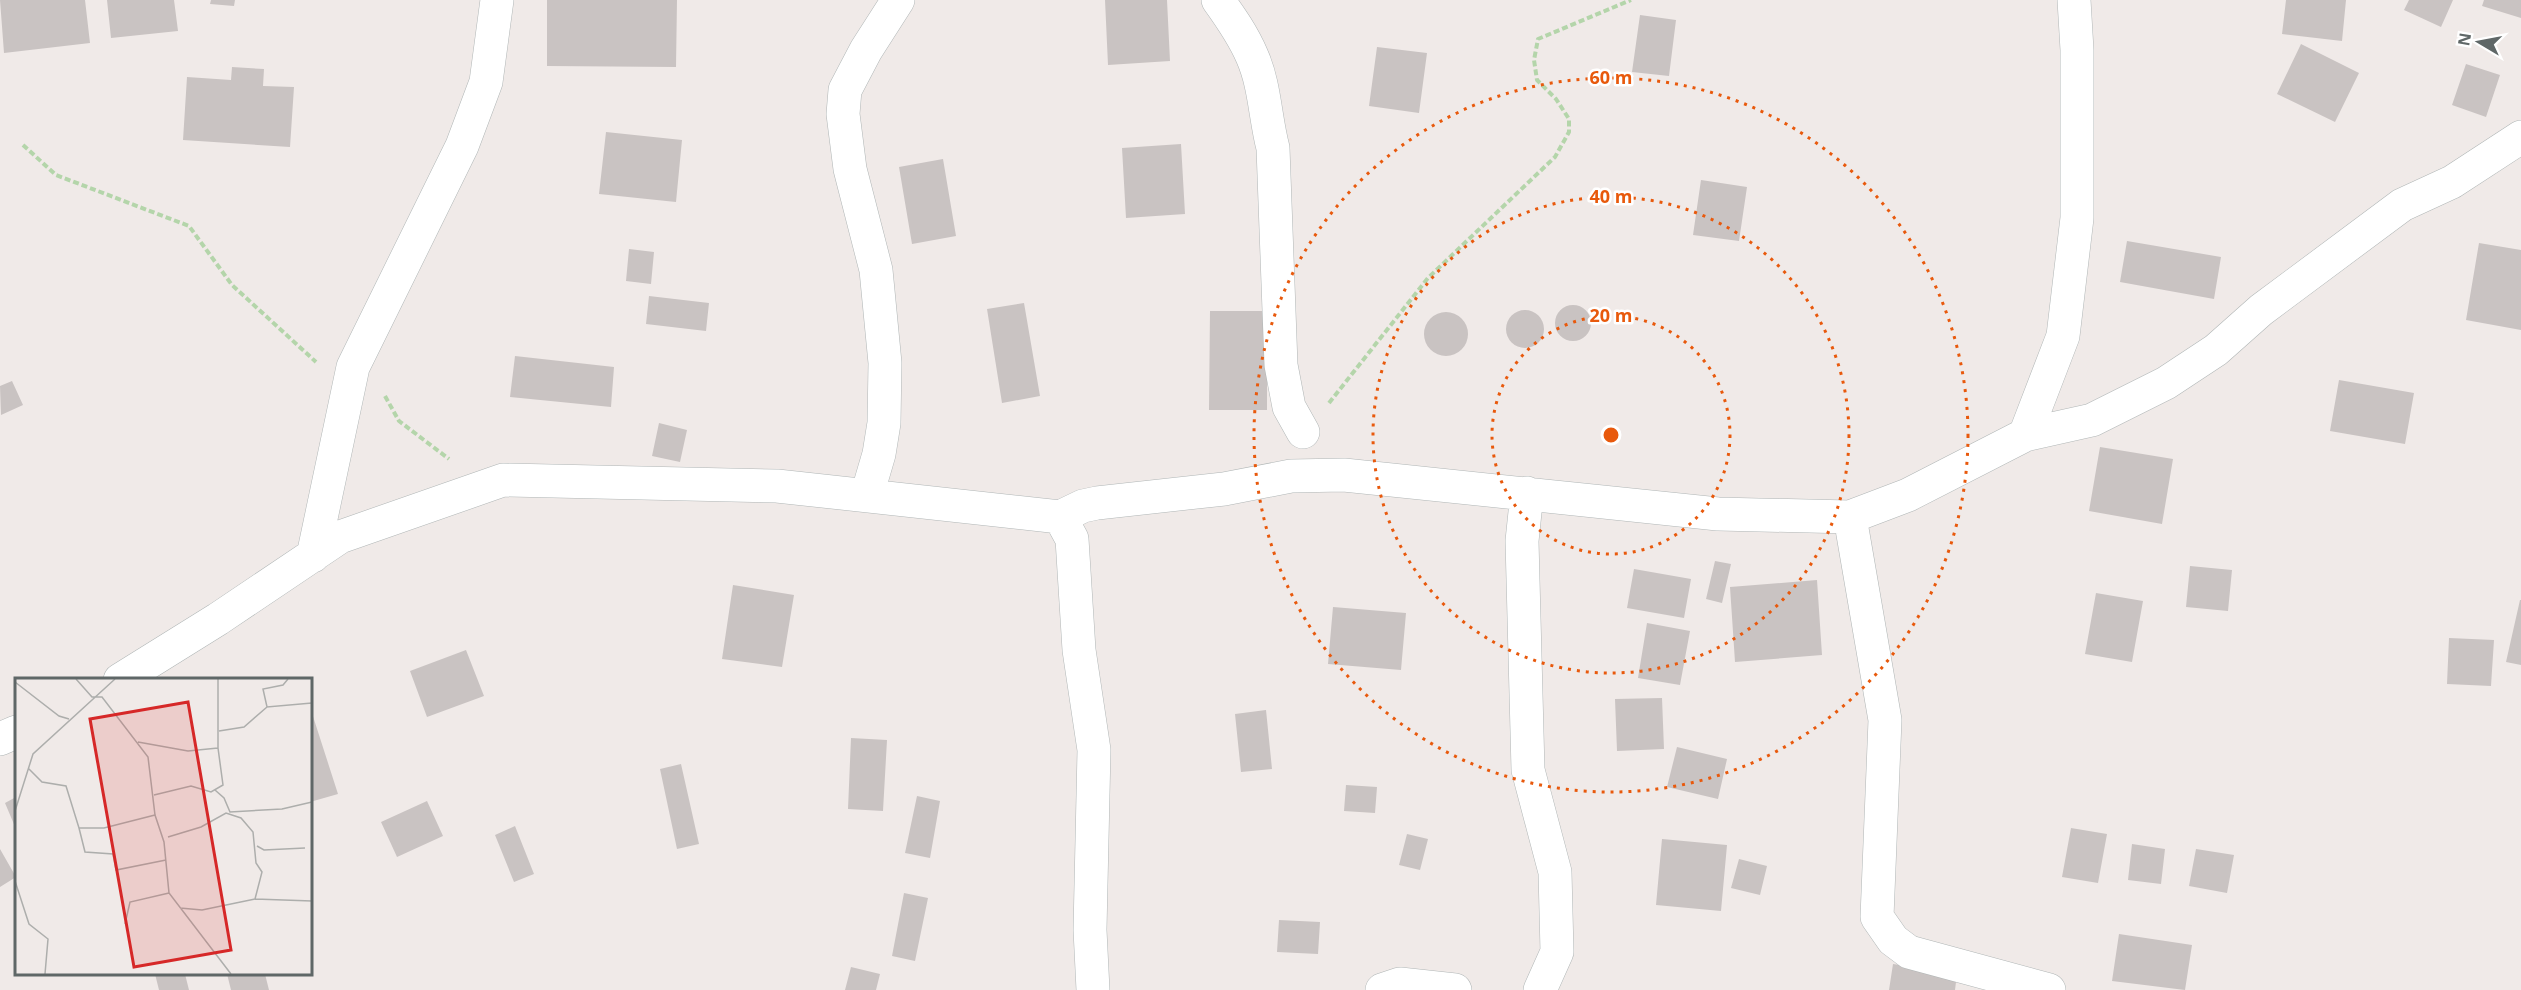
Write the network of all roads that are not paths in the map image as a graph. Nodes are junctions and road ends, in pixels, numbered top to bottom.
1 (497, 0) edge
2 (898, 0) edge
3 (1218, 0) edge
4 (2074, 0) edge
5 (2521, 137) edge
6 (1303, 432) road end
7 (2025, 435) junction
8 (1527, 493) junction
9 (867, 495) junction
10 (1060, 517) junction
11 (1850, 517) junction
12 (313, 556) junction
13 (123, 678) edge
14 (15, 732) edge
15 (0, 739) edge
16 (1093, 990) edge
17 (1382, 990) edge
18 (1455, 990) edge
19 (1540, 990) edge
20 (2049, 990) edge

1 - 12 street
2 - 9 street
3 - 6 street
4 - 7 street
5 - 7 street
7 - 11 street
8 - 10 street
8 - 11 street
8 - 19 street
9 - 10 street
9 - 12 street
10 - 16 street
11 - 20 street
12 - 13 street
14 - 15 street
17 - 18 street

